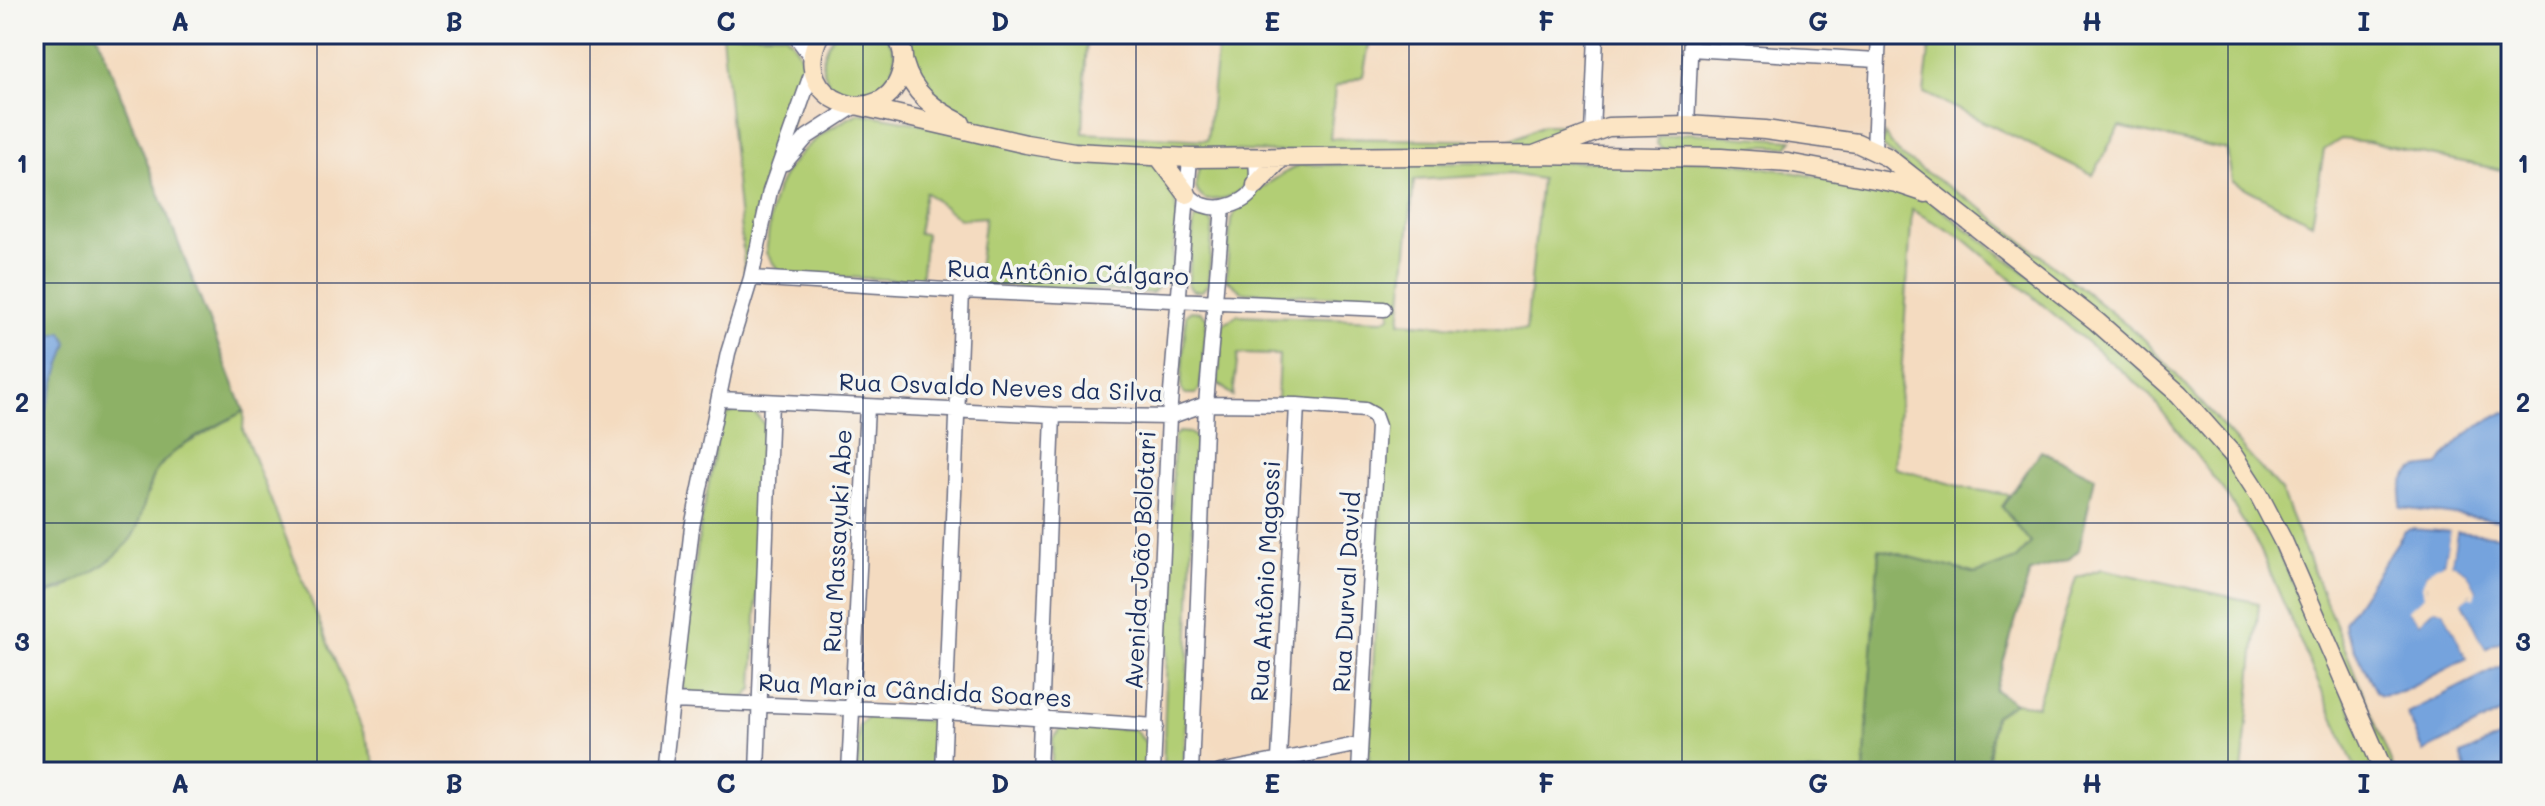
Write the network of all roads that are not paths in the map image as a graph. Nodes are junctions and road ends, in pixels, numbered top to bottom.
1 (794, 34) edge
2 (820, 34) edge
3 (895, 34) edge
4 (1596, 34) edge
5 (1879, 34) edge
6 (1691, 42) edge
7 (1877, 60) junction
8 (904, 61) junction
9 (812, 64) junction
10 (858, 106) junction
11 (1687, 125) junction
12 (1653, 126) junction
13 (982, 133) junction
14 (1592, 134) junction
15 (1798, 135) junction
16 (1874, 149) junction
17 (1534, 155) junction
18 (1159, 157) junction
19 (1256, 157) junction
20 (1282, 157) junction
21 (1653, 157) junction
22 (1190, 158) junction
23 (1721, 158) junction
24 (1256, 185) junction
25 (770, 191) junction
26 (1187, 194) junction
27 (1936, 197) junction
28 (1223, 207) junction
29 (751, 278) junction
30 (962, 291) junction
31 (1178, 300) junction
32 (1214, 300) junction
33 (1384, 309) dead end
34 (720, 399) junction
35 (771, 402) junction
36 (1206, 404) junction
37 (1297, 405) junction
38 (867, 407) junction
39 (958, 409) junction
40 (1053, 415) junction
41 (1374, 415) joint
42 (1169, 417) junction
43 (672, 701) junction
44 (759, 705) junction
45 (851, 710) junction
46 (944, 712) junction
47 (1042, 719) junction
48 (1156, 726) junction
49 (1360, 744) junction
50 (1279, 759) junction
51 (664, 772) edge
52 (757, 772) edge
53 (849, 772) edge
54 (943, 772) edge
55 (1039, 772) edge
56 (1153, 772) edge
57 (1191, 772) edge
58 (1220, 772) edge
59 (1359, 772) edge
60 (2384, 772) edge

1 - 9 street
2 - 9 main road
3 - 8 main road
4 - 14 street
5 - 7 street
6 - 7 street
6 - 11 street
7 - 16 street
8 - 10 main road
8 - 13 main road
9 - 10 main road
9 - 25 street
10 - 13 main road
10 - 25 street
11 - 12 main road
11 - 15 main road
12 - 14 main road
12 - 21 main road
13 - 18 main road
14 - 17 main road
15 - 16 main road
15 - 23 main road
16 - 27 main road
17 - 20 main road
17 - 21 main road
18 - 22 main road
18 - 26 main road
19 - 20 main road
19 - 22 main road
19 - 24 street
20 - 24 main road
21 - 23 main road
22 - 26 street, Avenida João Bolotari
23 - 27 main road
24 - 28 street
25 - 29 street
26 - 28 street
26 - 31 street, Avenida João Bolotari
27 - 60 main road
28 - 32 street
29 - 30 street, Rua Antônio Cálgaro
29 - 34 street
30 - 31 street, Rua Antônio Cálgaro
30 - 39 street
31 - 32 street, Rua Antônio Cálgaro
31 - 42 street, Avenida João Bolotari
32 - 33 street, Rua Antônio Cálgaro
32 - 36 street
34 - 35 street, Rua Osvaldo Neves da Silva
34 - 43 street
35 - 38 street, Rua Osvaldo Neves da Silva
35 - 44 street
36 - 37 street, Rua Osvaldo Neves da Silva
36 - 42 street, Rua Osvaldo Neves da Silva
36 - 57 street
37 - 41 street, Rua Osvaldo Neves da Silva
37 - 50 street, Rua Antônio Magossi
38 - 39 street, Rua Osvaldo Neves da Silva
38 - 45 street, Rua Massayuki Abe
39 - 40 street, Rua Osvaldo Neves da Silva
39 - 46 street
40 - 42 street, Rua Osvaldo Neves da Silva
40 - 47 street
41 - 49 street, Rua Durval David
42 - 48 street, Avenida João Bolotari
43 - 44 street, Rua Maria Cândida Soares
43 - 51 street
44 - 45 street, Rua Maria Cândida Soares
44 - 52 street
45 - 46 street, Rua Maria Cândida Soares
45 - 53 street, Rua Massayuki Abe
46 - 47 street, Rua Maria Cândida Soares
46 - 54 street
47 - 48 street, Rua Maria Cândida Soares
47 - 55 street
48 - 56 street, Avenida João Bolotari
49 - 50 street
49 - 59 street, Rua Durval David
50 - 58 street

